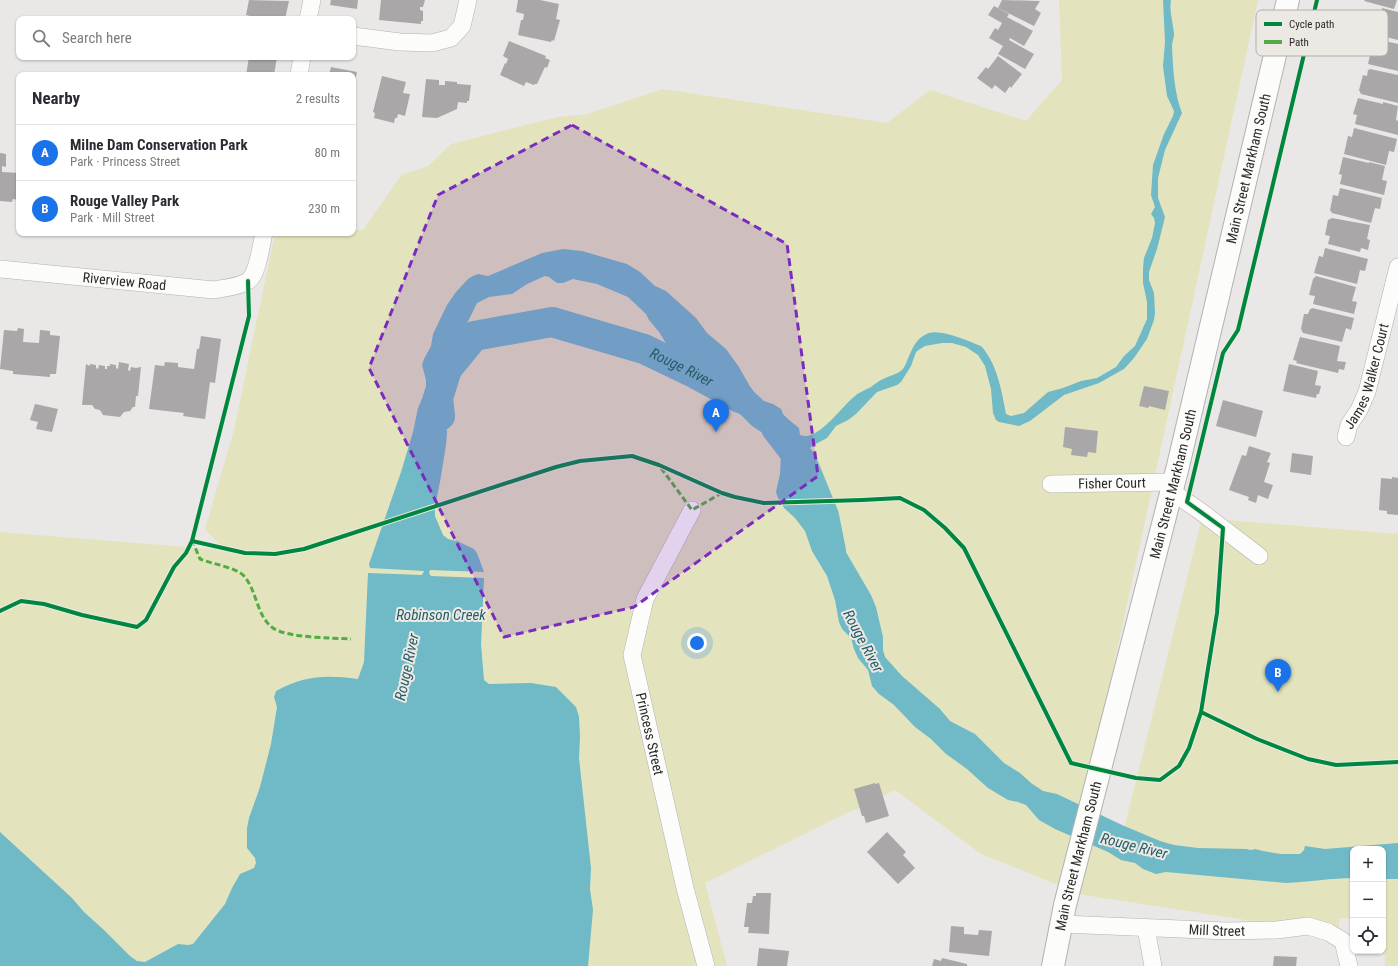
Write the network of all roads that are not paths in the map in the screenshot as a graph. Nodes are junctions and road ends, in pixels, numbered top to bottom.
1 (312, 0) edge
2 (468, 0) edge
3 (1288, 0) edge
4 (1286, 10) edge
5 (309, 16) edge
6 (356, 36) edge
7 (1275, 56) edge
8 (302, 60) edge
9 (300, 72) edge
10 (263, 236) edge
11 (1398, 267) edge
12 (0, 269) edge
13 (1346, 437) dead end
14 (1051, 484) dead end
15 (1172, 487) junction
16 (692, 510) dead end
17 (1259, 556) dead end
18 (1064, 914) junction
19 (1146, 928) junction
20 (706, 966) edge
21 (1052, 966) edge
22 (1153, 966) edge
23 (1349, 966) edge

1 - 5 street
2 - 6 street
3 - 4 main road, Main Street Markham South
7 - 15 main road, Main Street Markham South
8 - 9 street
10 - 12 street, Riverview Road
11 - 13 street, James Walker Court
14 - 15 street, Fisher Court
15 - 17 street
15 - 18 main road, Main Street Markham South
16 - 20 street, Princess Street
18 - 19 street, Mill Street
18 - 21 main road, Main Street Markham South
19 - 22 street
19 - 23 street, Mill Street

